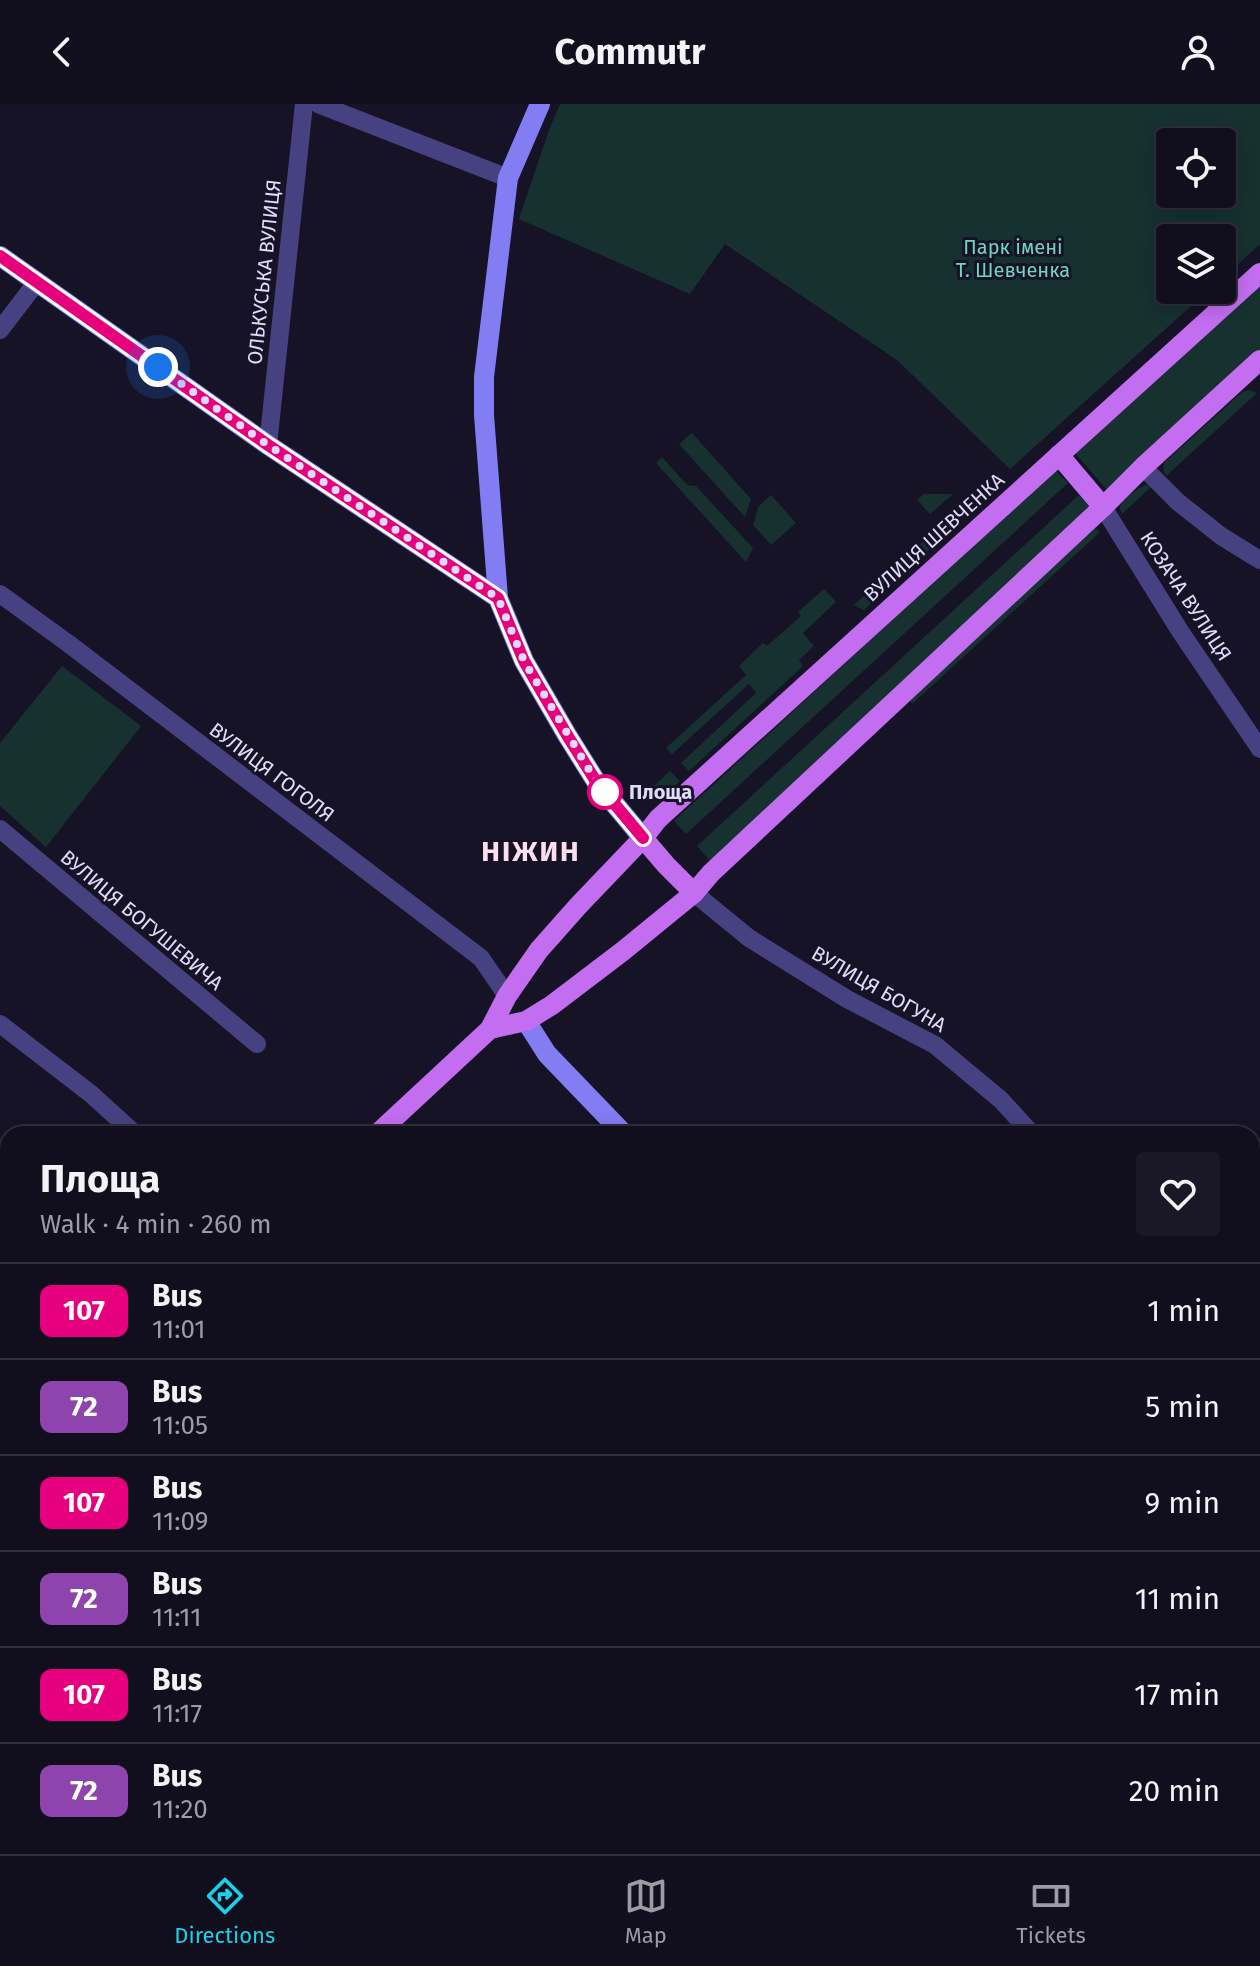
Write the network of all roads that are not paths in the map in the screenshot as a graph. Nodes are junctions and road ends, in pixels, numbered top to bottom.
1 (304, 104) edge
2 (318, 104) edge
3 (540, 104) edge
4 (508, 178) junction
5 (0, 256) edge
6 (1260, 273) edge
7 (36, 283) junction
8 (0, 330) edge
9 (1260, 360) edge
10 (268, 445) junction
11 (1059, 455) junction
12 (1143, 467) junction
13 (1103, 507) junction
14 (1260, 560) edge
15 (0, 594) edge
16 (498, 598) junction
17 (1260, 749) edge
18 (0, 829) edge
19 (643, 838) junction
20 (694, 893) junction
21 (507, 996) junction
22 (526, 1021) junction
23 (0, 1024) edge
24 (490, 1029) junction
25 (257, 1044) dead end
26 (126, 1126) edge
27 (386, 1126) edge
28 (616, 1126) edge
29 (1025, 1126) edge

1 - 10 street, ОЛЬКУСЬКА ВУЛИЦЯ
2 - 4 street
3 - 4 street
4 - 16 street
5 - 7 street
6 - 11 main road, ВУЛИЦЯ ШЕВЧЕНКА
7 - 8 street
7 - 10 street
9 - 12 main road
10 - 16 street
11 - 13 main road
11 - 19 main road, ВУЛИЦЯ ШЕВЧЕНКА
12 - 13 main road
12 - 14 street
13 - 17 street, КОЗАЧА ВУЛИЦЯ
13 - 20 main road
15 - 21 street, ВУЛИЦЯ ГОГОЛЯ
16 - 19 street
18 - 25 street, ВУЛИЦЯ БОГУШЕВИЧА
19 - 20 main road
19 - 21 main road, ВУЛИЦЯ ШЕВЧЕНКА
20 - 22 main road
20 - 29 street, ВУЛИЦЯ БОГУНА
21 - 22 main road
21 - 24 main road, ВУЛИЦЯ ШЕВЧЕНКА
22 - 24 main road
22 - 28 street
23 - 26 street
24 - 27 main road

